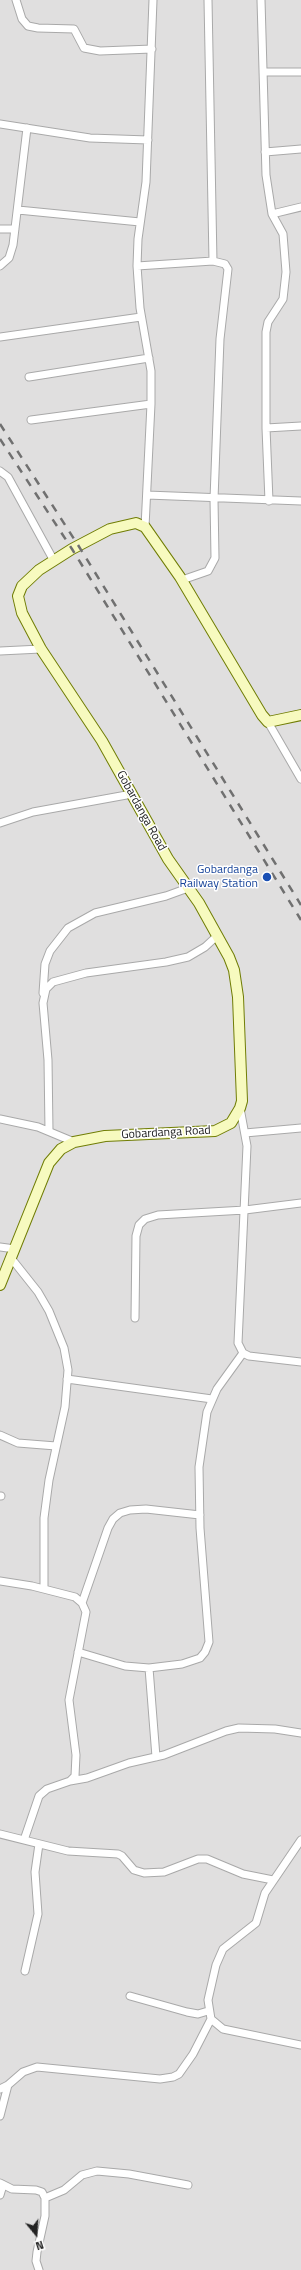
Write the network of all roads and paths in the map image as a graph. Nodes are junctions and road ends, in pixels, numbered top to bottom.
1 (16, 0) edge
2 (154, 0) edge
3 (208, 0) edge
4 (261, 0) edge
5 (152, 49) junction
6 (263, 72) junction
7 (301, 72) edge
8 (0, 124) edge
9 (27, 128) junction
10 (148, 140) junction
11 (301, 149) edge
12 (265, 152) junction
13 (301, 207) edge
14 (18, 210) junction
15 (272, 214) junction
16 (140, 222) junction
17 (0, 229) edge
18 (15, 229) junction
19 (213, 261) junction
20 (0, 266) edge
21 (137, 266) junction
22 (141, 317) junction
23 (0, 337) edge
24 (149, 358) junction
25 (28, 377) dead end
26 (151, 404) junction
27 (31, 420) dead end
28 (301, 426) edge
29 (266, 428) junction
30 (0, 471) edge
31 (147, 496) junction
32 (214, 499) junction
33 (269, 501) junction
34 (301, 501) edge
35 (145, 526) junction
36 (54, 561) junction
37 (182, 580) junction
38 (42, 649) junction
39 (0, 651) edge
40 (301, 716) edge
41 (268, 722) junction
42 (301, 779) edge
43 (132, 794) junction
44 (0, 823) edge
45 (188, 888) junction
46 (218, 935) junction
47 (43, 995) junction
48 (240, 1108) junction
49 (0, 1120) edge
50 (301, 1128) edge
51 (49, 1131) junction
52 (245, 1133) junction
53 (74, 1142) junction
54 (301, 1203) edge
55 (245, 1210) junction
56 (0, 1247) edge
57 (13, 1253) junction
58 (0, 1285) edge
59 (135, 1318) dead end
60 (242, 1353) junction
61 (301, 1362) edge
62 (67, 1379) junction
63 (212, 1399) junction
64 (0, 1435) edge
65 (56, 1446) junction
66 (200, 1515) junction
67 (0, 1581) edge
68 (44, 1588) junction
69 (82, 1602) junction
70 (78, 1652) junction
71 (149, 1668) junction
72 (301, 1733) edge
73 (156, 1757) junction
74 (70, 1781) junction
75 (0, 1834) edge
76 (24, 1840) junction
77 (301, 1840) edge
78 (39, 1844) junction
79 (273, 1880) junction
80 (25, 1971) dead end
81 (130, 1996) dead end
82 (208, 2011) junction
83 (211, 2019) junction
84 (301, 2046) edge
85 (8, 2085) junction
86 (0, 2089) edge
87 (0, 2116) edge
88 (1, 2184) edge
89 (188, 2185) dead end
90 (0, 2195) edge
91 (45, 2198) junction
92 (39, 2270) edge

1 - 5 street
2 - 5 street
3 - 19 street
4 - 6 street
5 - 10 street
6 - 7 street
6 - 12 street
8 - 9 street
9 - 10 street
9 - 14 street
10 - 16 street
11 - 12 street
12 - 15 street
13 - 15 street
14 - 16 street
14 - 18 street
15 - 29 street
16 - 21 street
17 - 18 street
18 - 20 street
19 - 21 street
19 - 32 street
21 - 22 street
22 - 23 street
22 - 24 street
24 - 25 street
24 - 26 street
26 - 27 street
26 - 31 street
28 - 29 street
29 - 33 street
30 - 36 street
31 - 32 street
31 - 35 street
32 - 33 street
32 - 37 street
33 - 34 street
35 - 36 main road, Gobardanga Road
35 - 37 main road
36 - 38 main road, Gobardanga Road
37 - 41 main road
38 - 39 street
38 - 43 main road, Gobardanga Road
40 - 41 main road
41 - 42 street
43 - 44 street
43 - 45 main road, Gobardanga Road
45 - 46 main road, Gobardanga Road
45 - 47 street
46 - 47 street
46 - 48 main road, Gobardanga Road
47 - 51 street
48 - 52 street
48 - 53 main road, Gobardanga Road
49 - 51 street
50 - 52 street
51 - 53 street
52 - 55 street
53 - 57 main road, Gobardanga Road
54 - 55 street
55 - 59 street
55 - 60 street
56 - 57 street
57 - 58 main road, Gobardanga Road
57 - 62 street
60 - 61 street
60 - 63 street
62 - 63 street
62 - 65 street
63 - 66 street
64 - 65 street
65 - 68 street
66 - 69 street
66 - 71 street
67 - 68 street
68 - 69 street
69 - 70 street
70 - 71 street
70 - 74 street
71 - 73 street
72 - 73 street
73 - 74 street
74 - 76 street
75 - 76 street
76 - 78 street
77 - 79 street
78 - 79 street
78 - 80 street
79 - 82 street
81 - 82 street
82 - 83 street
83 - 84 street
83 - 85 street
85 - 86 street
85 - 87 street
88 - 90 street
88 - 91 street
89 - 91 street
91 - 92 street

